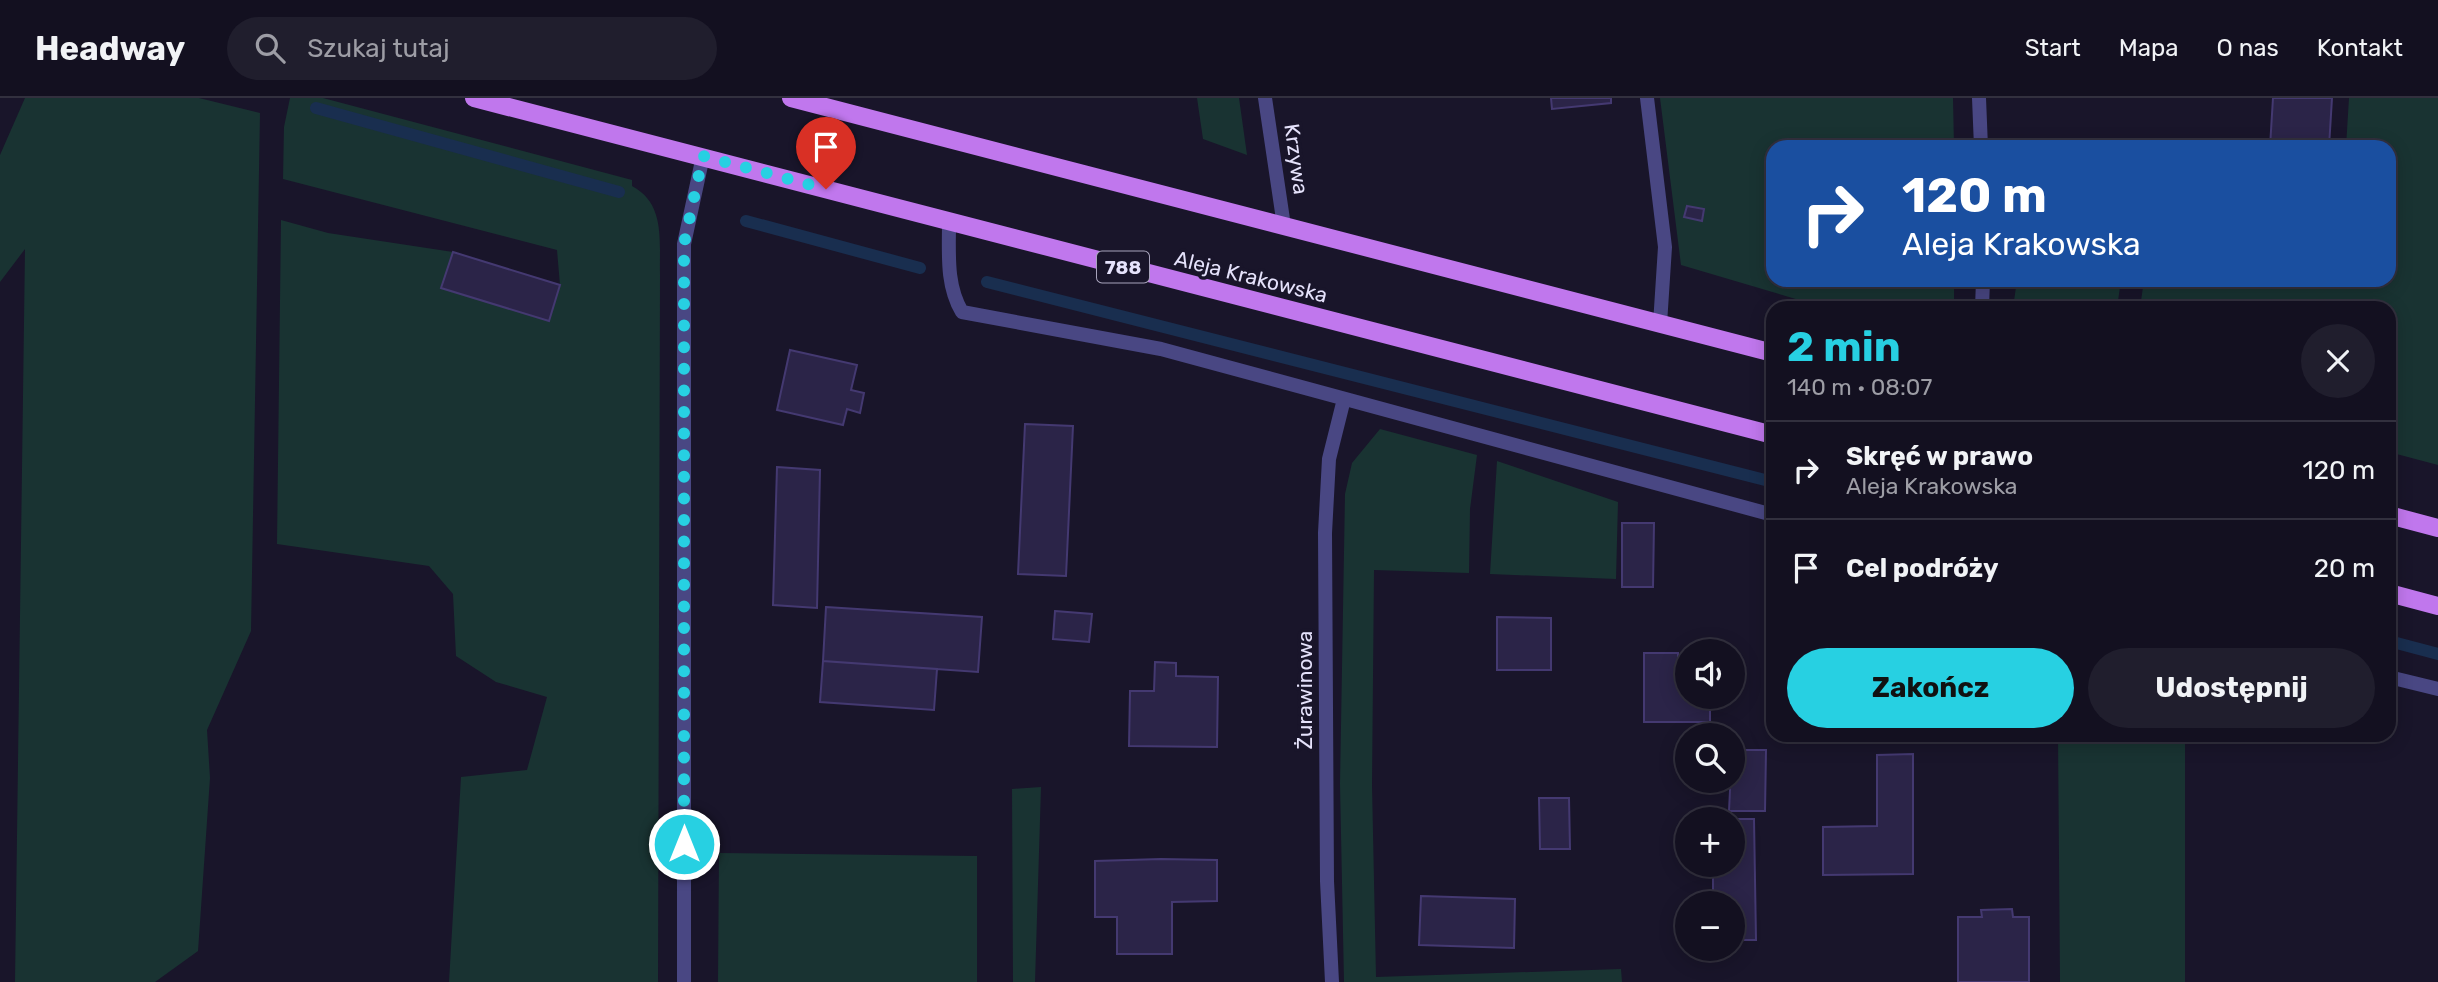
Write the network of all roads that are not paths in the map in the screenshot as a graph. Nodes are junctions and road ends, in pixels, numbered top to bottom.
1 (474, 98) edge
2 (791, 98) edge
3 (1265, 98) edge
4 (1647, 98) edge
5 (1979, 98) edge
6 (1981, 140) edge
7 (703, 156) junction
8 (948, 222) junction
9 (1284, 226) junction
10 (1660, 324) junction
11 (1766, 351) edge
12 (1344, 399) junction
13 (1766, 433) edge
14 (1766, 513) edge
15 (2396, 517) edge
16 (2438, 528) edge
17 (2396, 595) edge
18 (2438, 606) edge
19 (2396, 679) edge
20 (2438, 689) edge
21 (684, 982) edge
22 (1332, 982) edge

1 - 7 main road, Aleja Krakowska / 788
2 - 9 main road
3 - 9 street, Krzywa
4 - 10 street
5 - 6 street
7 - 8 main road, Aleja Krakowska / 788
7 - 21 street
8 - 12 street
8 - 13 main road, Aleja Krakowska / 788
9 - 10 main road
10 - 11 main road
12 - 14 street
12 - 22 street, Żurawinowa
15 - 16 main road
17 - 18 main road
19 - 20 street

